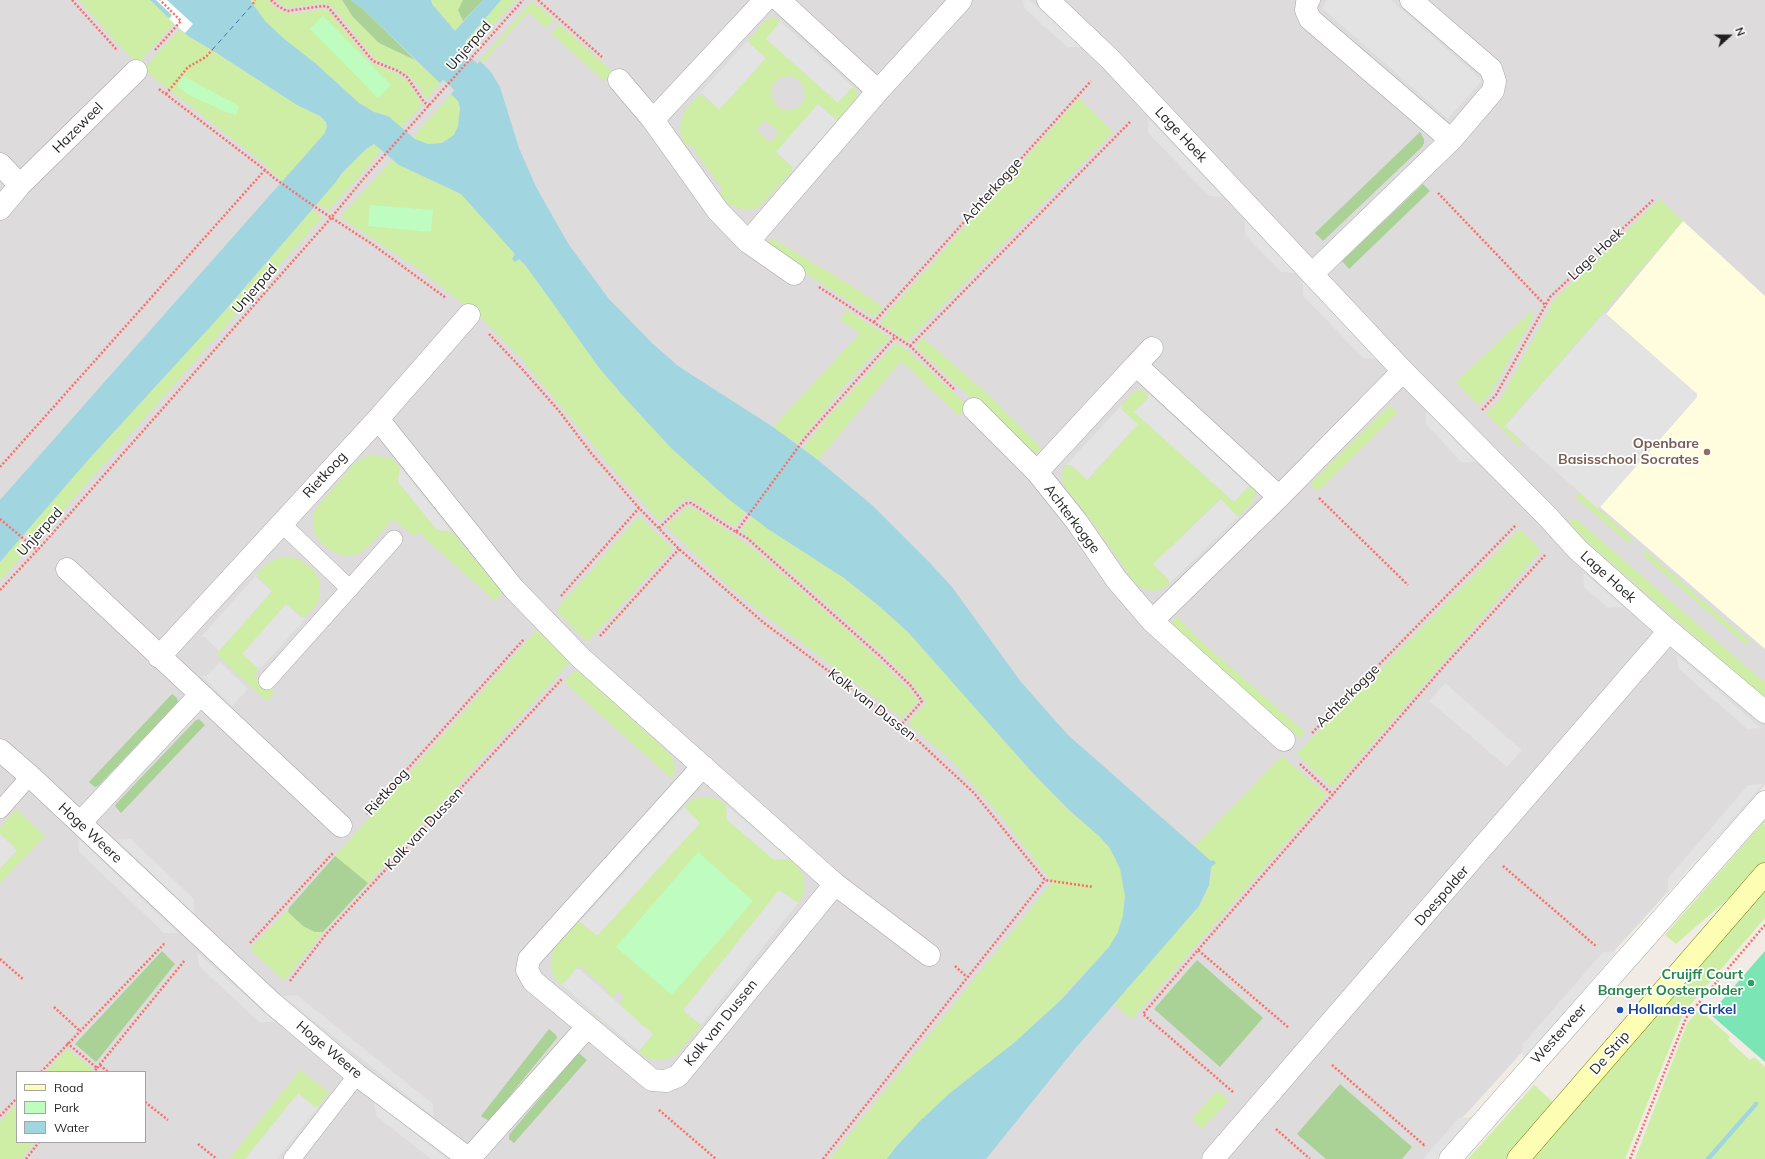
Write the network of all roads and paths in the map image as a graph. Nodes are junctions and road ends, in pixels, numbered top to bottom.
1 (72, 0) edge
2 (160, 0) edge
3 (255, 0) edge
4 (271, 0) edge
5 (523, 0) edge
6 (538, 0) edge
7 (765, 0) edge
8 (779, 0) edge
9 (961, 0) edge
10 (1048, 0) edge
11 (1310, 0) edge
12 (1411, 0) edge
13 (253, 4) dead end
14 (212, 50) dead end
15 (1110, 59) junction
16 (136, 71) junction
17 (619, 80) joint
18 (878, 91) junction
19 (166, 94) junction
20 (1150, 102) junction
21 (429, 106) junction
22 (653, 120) junction
23 (1450, 140) junction
24 (0, 164) edge
25 (265, 170) junction
26 (1418, 172) junction
27 (20, 185) junction
28 (1654, 199) dead end
29 (0, 209) edge
30 (331, 218) junction
31 (748, 242) junction
32 (794, 274) joint
33 (1312, 274) junction
34 (1546, 306) junction
35 (469, 315) junction
36 (874, 322) junction
37 (896, 336) junction
38 (910, 346) junction
39 (1152, 348) dead end
40 (1136, 365) junction
41 (1403, 371) junction
42 (974, 409) joint
43 (378, 419) junction
44 (1462, 430) junction
45 (0, 467) edge
46 (1037, 472) junction
47 (1298, 478) junction
48 (1279, 497) junction
49 (1535, 504) junction
50 (639, 508) junction
51 (0, 519) edge
52 (280, 523) junction
53 (659, 528) junction
54 (736, 532) junction
55 (1564, 534) junction
56 (394, 539) dead end
57 (679, 549) junction
58 (37, 550) junction
59 (68, 569) dead end
60 (1408, 585) dead end
61 (350, 589) junction
62 (0, 590) edge
63 (542, 618) junction
64 (1152, 621) junction
65 (1669, 632) junction
66 (159, 657) junction
67 (581, 658) junction
68 (267, 681) dead end
69 (200, 695) junction
70 (1765, 712) edge
71 (902, 725) junction
72 (1290, 745) junction
73 (0, 750) edge
74 (703, 766) junction
75 (30, 776) junction
76 (1333, 795) junction
77 (1765, 802) edge
78 (0, 810) edge
79 (365, 816) dead end
80 (80, 823) junction
81 (341, 826) dead end
82 (1483, 849) junction
83 (334, 852) dead end
84 (1765, 874) edge
85 (1045, 880) junction
86 (834, 884) junction
87 (1093, 887) dead end
88 (1765, 925) edge
89 (196, 933) junction
90 (1602, 942) dead end
91 (179, 950) junction
92 (1198, 950) dead end
93 (929, 956) dead end
94 (0, 959) edge
95 (230, 965) junction
96 (24, 980) dead end
97 (272, 1003) junction
98 (54, 1007) dead end
99 (587, 1026) junction
100 (80, 1030) junction
101 (67, 1043) junction
102 (100, 1065) junction
103 (97, 1068) junction
104 (42, 1071) edge
105 (95, 1071) edge
106 (107, 1071) edge
107 (357, 1075) junction
108 (658, 1080) junction
109 (16, 1099) edge
110 (146, 1103) edge
111 (0, 1116) edge
112 (168, 1120) dead end
113 (38, 1143) edge
114 (198, 1144) dead end
115 (26, 1159) edge
116 (217, 1159) edge
117 (292, 1159) edge
118 (469, 1159) edge
119 (716, 1159) edge
120 (823, 1159) edge
121 (1213, 1159) edge
122 (1450, 1159) edge
123 (1518, 1159) edge
124 (1630, 1159) edge

1 - 16 path
2 - 16 path
3 - 13 path
4 - 21 path
5 - 21 path, Unjerpad
6 - 17 path
7 - 22 street
8 - 18 street
9 - 18 street
10 - 15 street, Lage Hoek
11 - 23 street
12 - 23 street
14 - 19 path
15 - 20 street, Lage Hoek
15 - 36 path, Achterkogge
16 - 19 path
16 - 27 street, Hazeweel
17 - 22 street
18 - 31 street
19 - 25 path
20 - 33 street, Lage Hoek
20 - 38 path
21 - 30 path, Unjerpad
22 - 31 street
23 - 26 street
24 - 27 street
25 - 30 path
25 - 45 path
26 - 33 street
26 - 34 path
27 - 29 street, Hazeweel
28 - 34 path, Lage Hoek
30 - 35 path
30 - 58 path, Unjerpad
31 - 32 street
32 - 36 path
33 - 41 street, Lage Hoek
34 - 44 path, Lage Hoek
35 - 43 street, Rietkoog
35 - 50 path
36 - 37 path
37 - 38 path
37 - 54 path
38 - 42 path
39 - 40 street, Achterkogge
40 - 46 street, Achterkogge
40 - 48 street
41 - 44 street, Lage Hoek
41 - 47 street
42 - 46 street, Achterkogge
43 - 52 street, Rietkoog
43 - 63 street
44 - 49 street, Lage Hoek
46 - 64 street, Achterkogge
47 - 48 street
47 - 60 path
48 - 64 street
49 - 55 street, Lage Hoek
49 - 72 path, Achterkogge
50 - 53 path
50 - 63 path, Rietkoog
51 - 58 path
52 - 61 lane
52 - 66 street, Rietkoog
53 - 54 path
53 - 57 path, Kolk van Dussen
54 - 71 path
55 - 65 street, Lage Hoek
55 - 76 path
56 - 61 lane
57 - 67 path, Kolk van Dussen
57 - 71 path, Kolk van Dussen
58 - 62 path, Unjerpad
59 - 66 street
61 - 68 lane
63 - 67 street
63 - 79 path, Rietkoog
64 - 72 street, Achterkogge
65 - 70 street, Lage Hoek
65 - 82 street, Doespolder
66 - 69 street
67 - 74 street
67 - 97 path, Kolk van Dussen
69 - 80 street
69 - 81 street
71 - 85 path, Kolk van Dussen
72 - 76 path
73 - 75 street, Hoge Weere
74 - 86 street
74 - 99 street
75 - 78 lane
75 - 80 street, Hoge Weere
76 - 92 path
77 - 122 street, Westerveer
80 - 89 street, Hoge Weere
82 - 90 path
82 - 121 street, Doespolder
83 - 95 path
84 - 123 street, De Strip
85 - 87 path
85 - 120 path
86 - 93 street
86 - 108 street, Kolk van Dussen
88 - 124 path
89 - 91 path
89 - 95 street, Hoge Weere
91 - 100 path
91 - 102 path
94 - 96 path
95 - 97 street, Hoge Weere
97 - 107 street, Hoge Weere
98 - 100 path
99 - 108 street
99 - 118 street
100 - 101 path
101 - 103 path
101 - 104 path
102 - 103 path
102 - 106 path
103 - 105 path
107 - 117 lane
107 - 118 street, Hoge Weere
108 - 119 path
109 - 111 path
110 - 112 path
113 - 115 path
114 - 116 path

